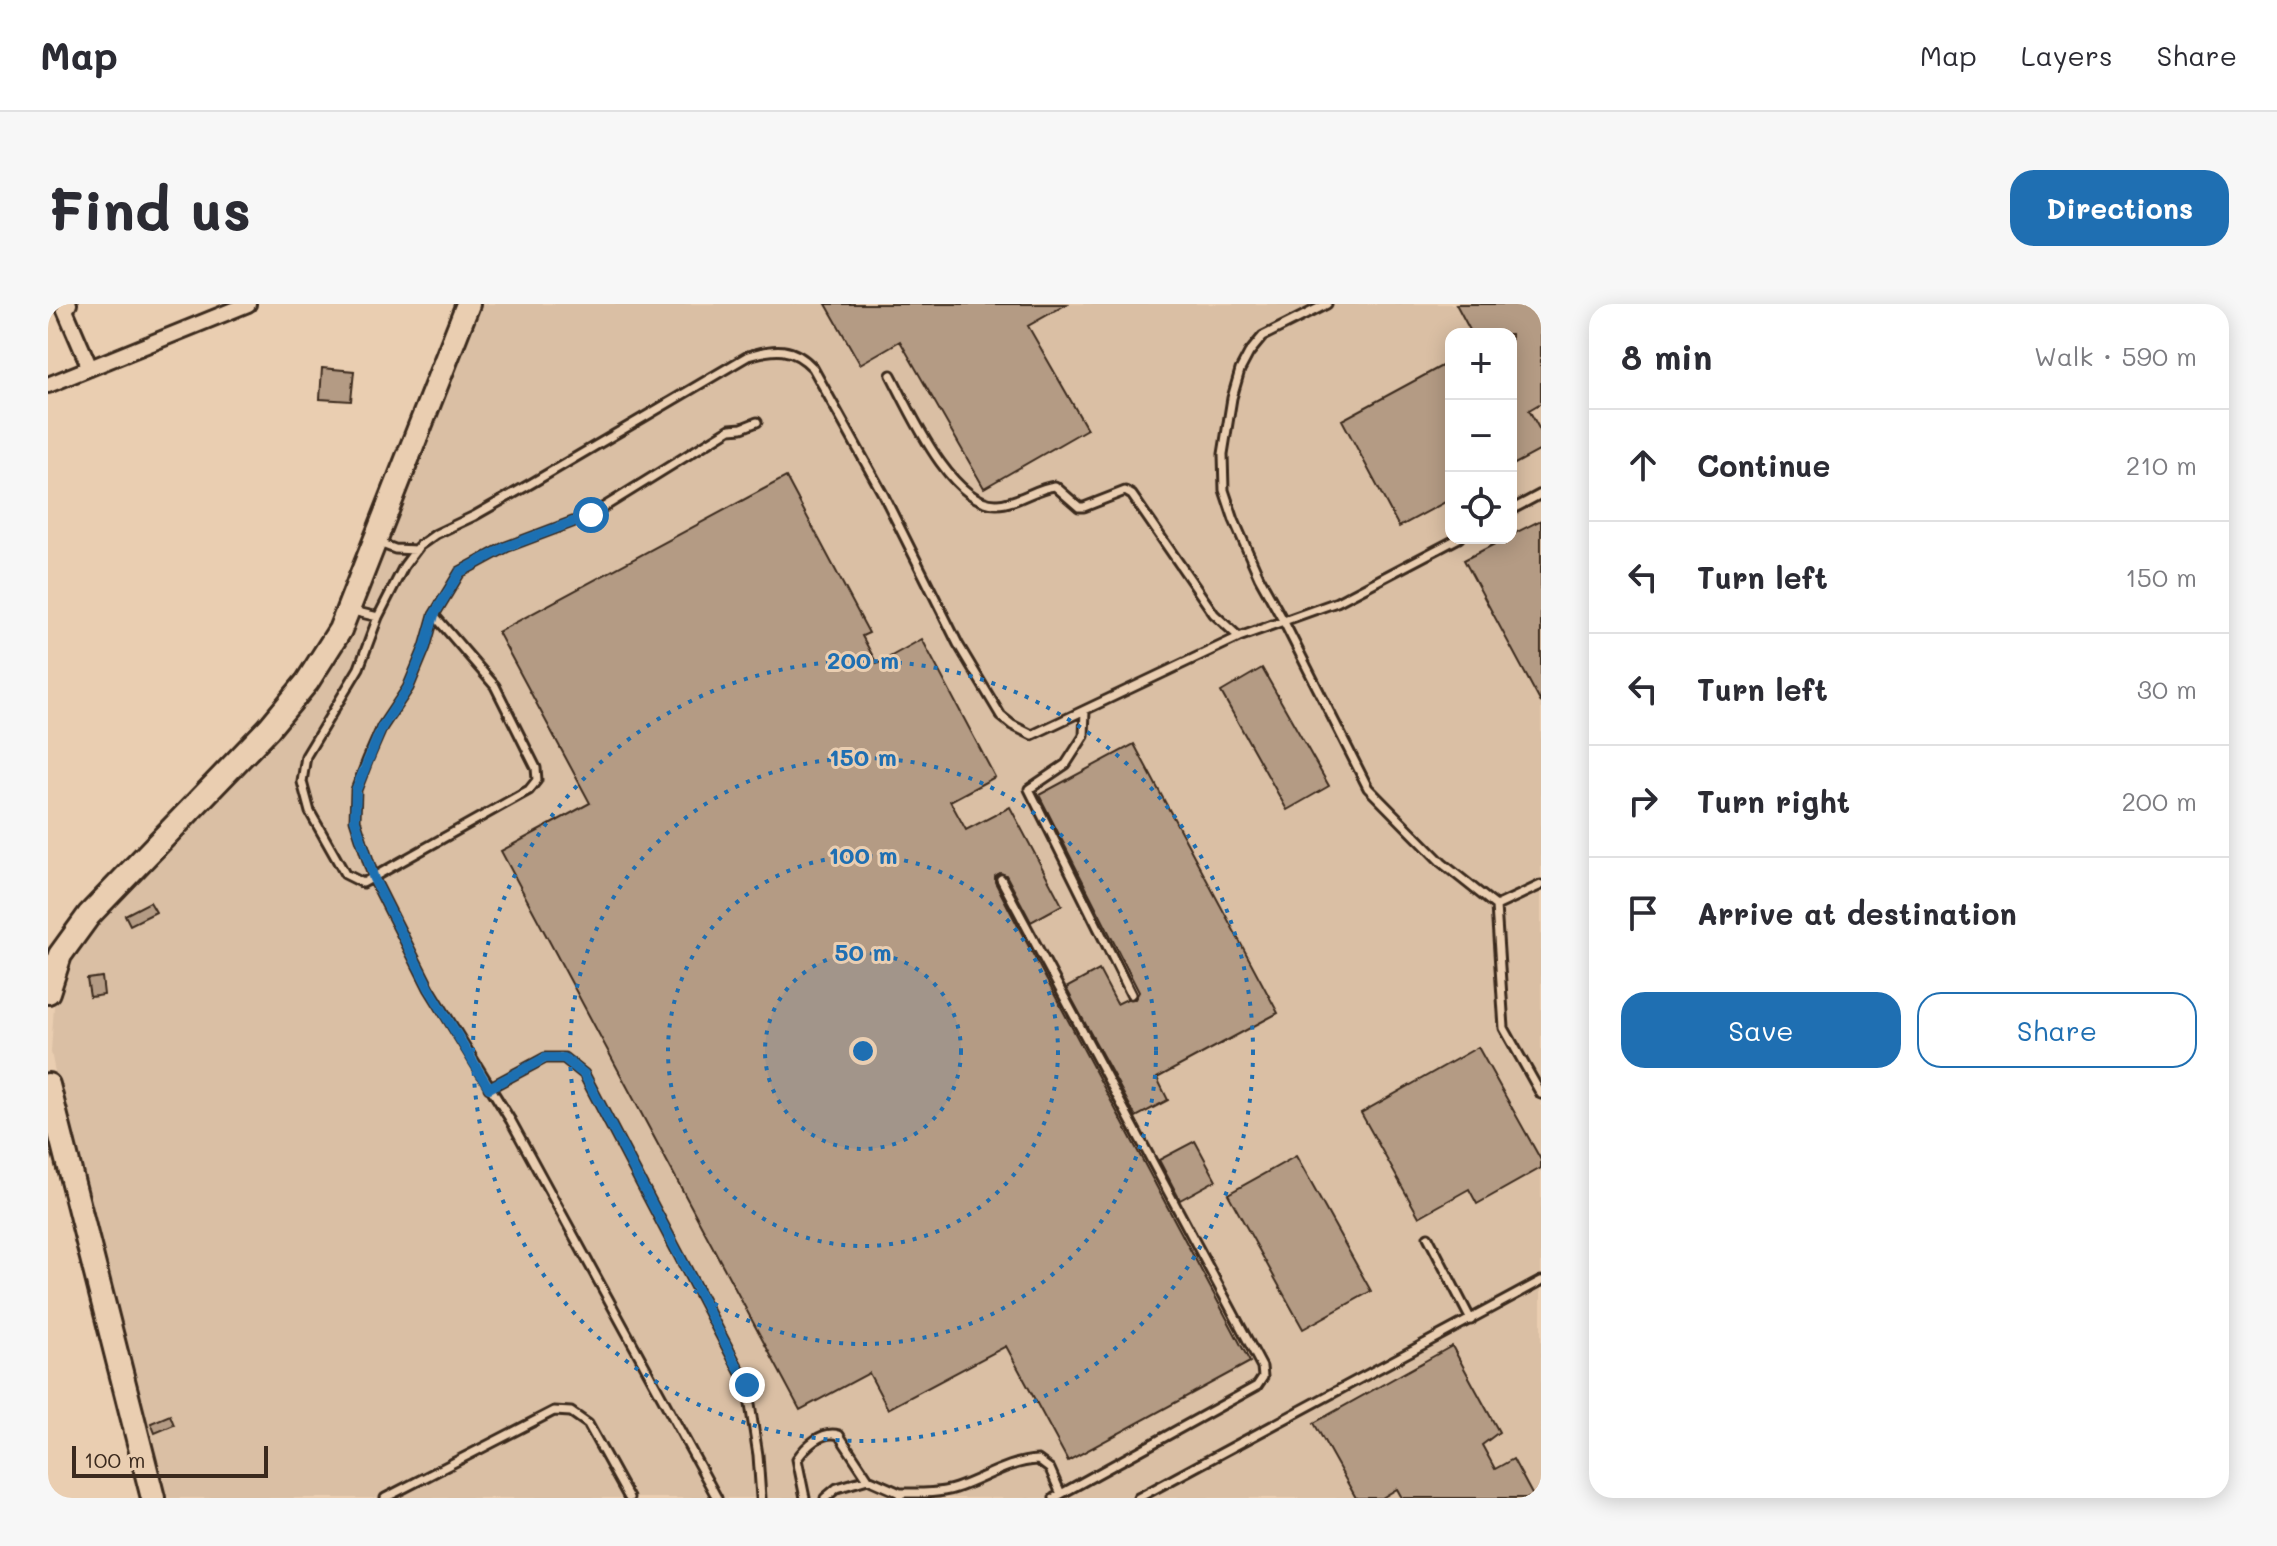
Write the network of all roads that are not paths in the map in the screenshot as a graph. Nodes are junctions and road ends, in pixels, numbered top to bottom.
1 (69, 304) edge
2 (248, 304) edge
3 (468, 304) edge
4 (1327, 304) edge
5 (90, 368) junction
6 (891, 375) dead end
7 (48, 385) edge
8 (757, 422) dead end
9 (1541, 494) edge
10 (1517, 507) edge
11 (375, 541) junction
12 (1448, 544) edge
13 (416, 550) junction
14 (348, 610) junction
15 (434, 615) junction
16 (378, 617) junction
17 (1284, 622) junction
18 (1239, 637) junction
19 (1085, 711) junction
20 (374, 879) junction
21 (1001, 879) dead end
22 (1541, 885) edge
23 (1496, 906) junction
24 (48, 992) edge
25 (1131, 994) dead end
26 (48, 1085) edge
27 (489, 1088) junction
28 (1541, 1094) edge
29 (1428, 1237) dead end
30 (1541, 1281) edge
31 (1471, 1320) junction
32 (868, 1479) junction
33 (900, 1496) edge
34 (1057, 1496) edge
35 (153, 1498) edge
36 (385, 1498) edge
37 (629, 1498) edge
38 (717, 1498) edge
39 (761, 1498) edge
40 (805, 1498) edge
41 (825, 1498) edge
42 (1138, 1498) edge

1 - 5 street
2 - 5 street
3 - 11 main road
4 - 17 lane
5 - 7 street
6 - 18 lane
8 - 15 lane
9 - 10 lane
11 - 13 lane
11 - 14 main road
12 - 17 lane
13 - 16 lane
13 - 19 lane
14 - 16 lane
14 - 24 main road
15 - 20 lane
15 - 20 lane
16 - 20 lane
17 - 18 lane
17 - 23 lane
18 - 19 lane
19 - 25 lane
20 - 27 lane
21 - 34 lane
22 - 23 lane
23 - 28 lane
26 - 35 main road
27 - 38 lane
27 - 39 lane
29 - 31 lane
30 - 31 lane
31 - 42 lane
32 - 33 lane
32 - 40 lane
32 - 41 lane
33 - 34 lane
36 - 37 lane

